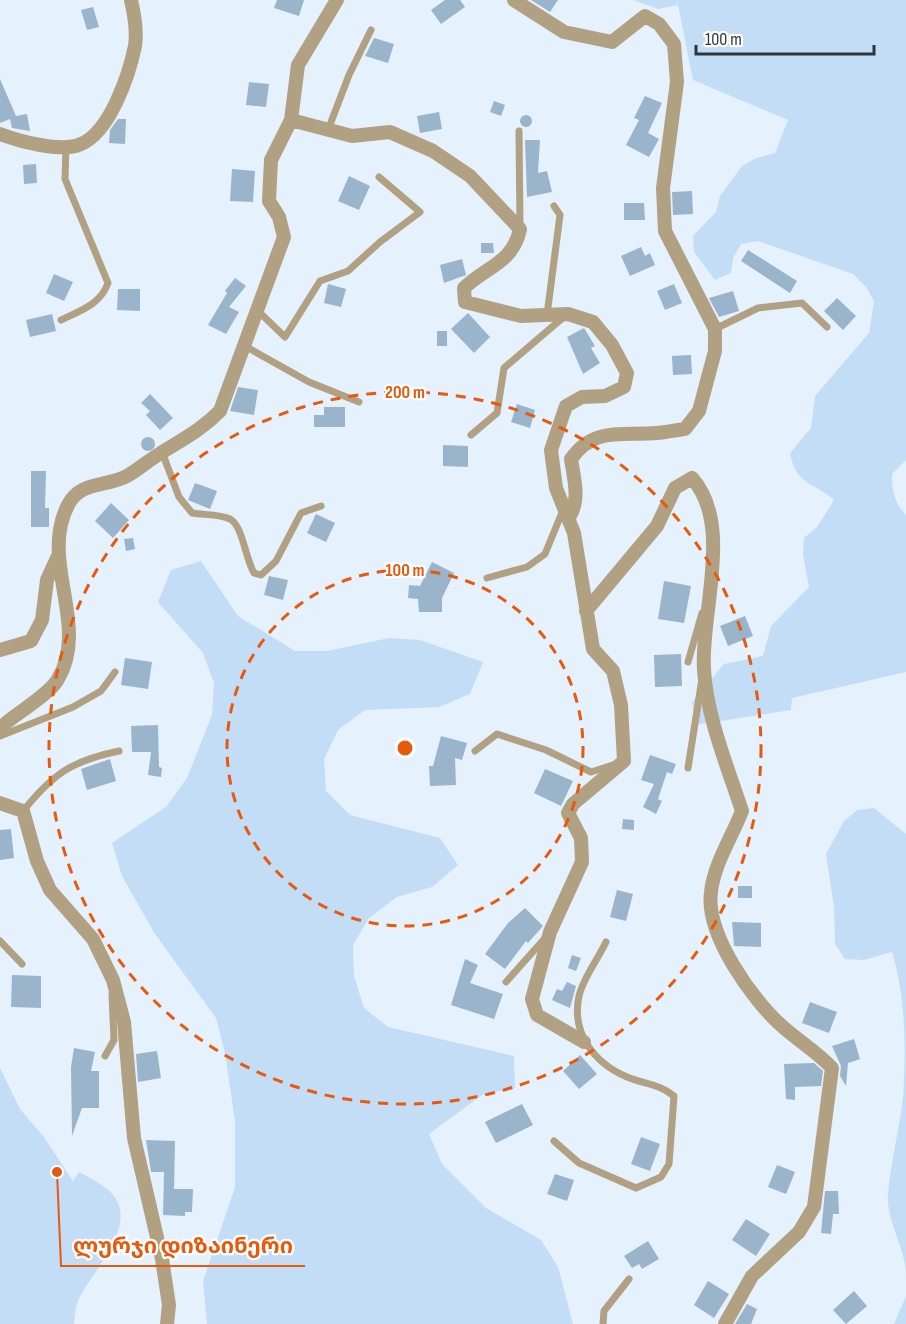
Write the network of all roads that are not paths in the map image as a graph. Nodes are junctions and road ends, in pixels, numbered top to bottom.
1 (131, 0) edge
2 (337, 0) edge
3 (514, 0) edge
4 (371, 30) dead end
5 (291, 120) junction
6 (328, 130) junction
7 (519, 131) dead end
8 (0, 134) edge
9 (66, 146) junction
10 (379, 177) dead end
11 (554, 206) dead end
12 (520, 229) junction
13 (256, 309) junction
14 (568, 314) junction
15 (547, 315) junction
16 (61, 320) dead end
17 (827, 327) dead end
18 (715, 329) junction
19 (243, 345) junction
20 (359, 402) dead end
21 (471, 435) dead end
22 (162, 452) junction
23 (321, 506) dead end
24 (566, 514) junction
25 (58, 556) junction
26 (714, 570) junction
27 (487, 578) dead end
28 (586, 611) junction
29 (0, 650) edge
30 (688, 662) dead end
31 (704, 668) junction
32 (115, 672) dead end
33 (0, 731) edge
34 (0, 736) edge
35 (119, 751) dead end
36 (475, 751) dead end
37 (624, 761) junction
38 (688, 768) dead end
39 (0, 803) edge
40 (22, 811) junction
41 (550, 932) junction
42 (0, 941) edge
43 (606, 942) dead end
44 (22, 964) dead end
45 (113, 980) junction
46 (506, 982) dead end
47 (584, 1042) junction
48 (105, 1056) dead end
49 (554, 1141) dead end
50 (629, 1279) dead end
51 (167, 1324) edge
52 (603, 1324) edge
53 (724, 1324) edge

1 - 9 street
2 - 5 street
3 - 18 street
4 - 6 lane
5 - 6 street
5 - 13 street
6 - 12 street
7 - 12 lane
8 - 9 street
9 - 16 lane
10 - 13 lane
11 - 15 lane
12 - 15 street
13 - 19 street
14 - 15 street
14 - 21 lane
14 - 24 street
17 - 18 lane
18 - 24 street
19 - 20 lane
19 - 22 street
22 - 23 lane
22 - 25 street
24 - 27 lane
24 - 28 street
25 - 29 street
25 - 33 street
26 - 28 street
26 - 30 lane
26 - 31 street
28 - 37 street
31 - 38 lane
31 - 53 street
32 - 34 lane
35 - 40 lane
36 - 37 lane
37 - 41 street
39 - 40 street
40 - 45 street
41 - 46 lane
41 - 47 street
42 - 44 lane
43 - 47 lane
45 - 48 lane
45 - 51 street
47 - 49 lane
50 - 52 lane

